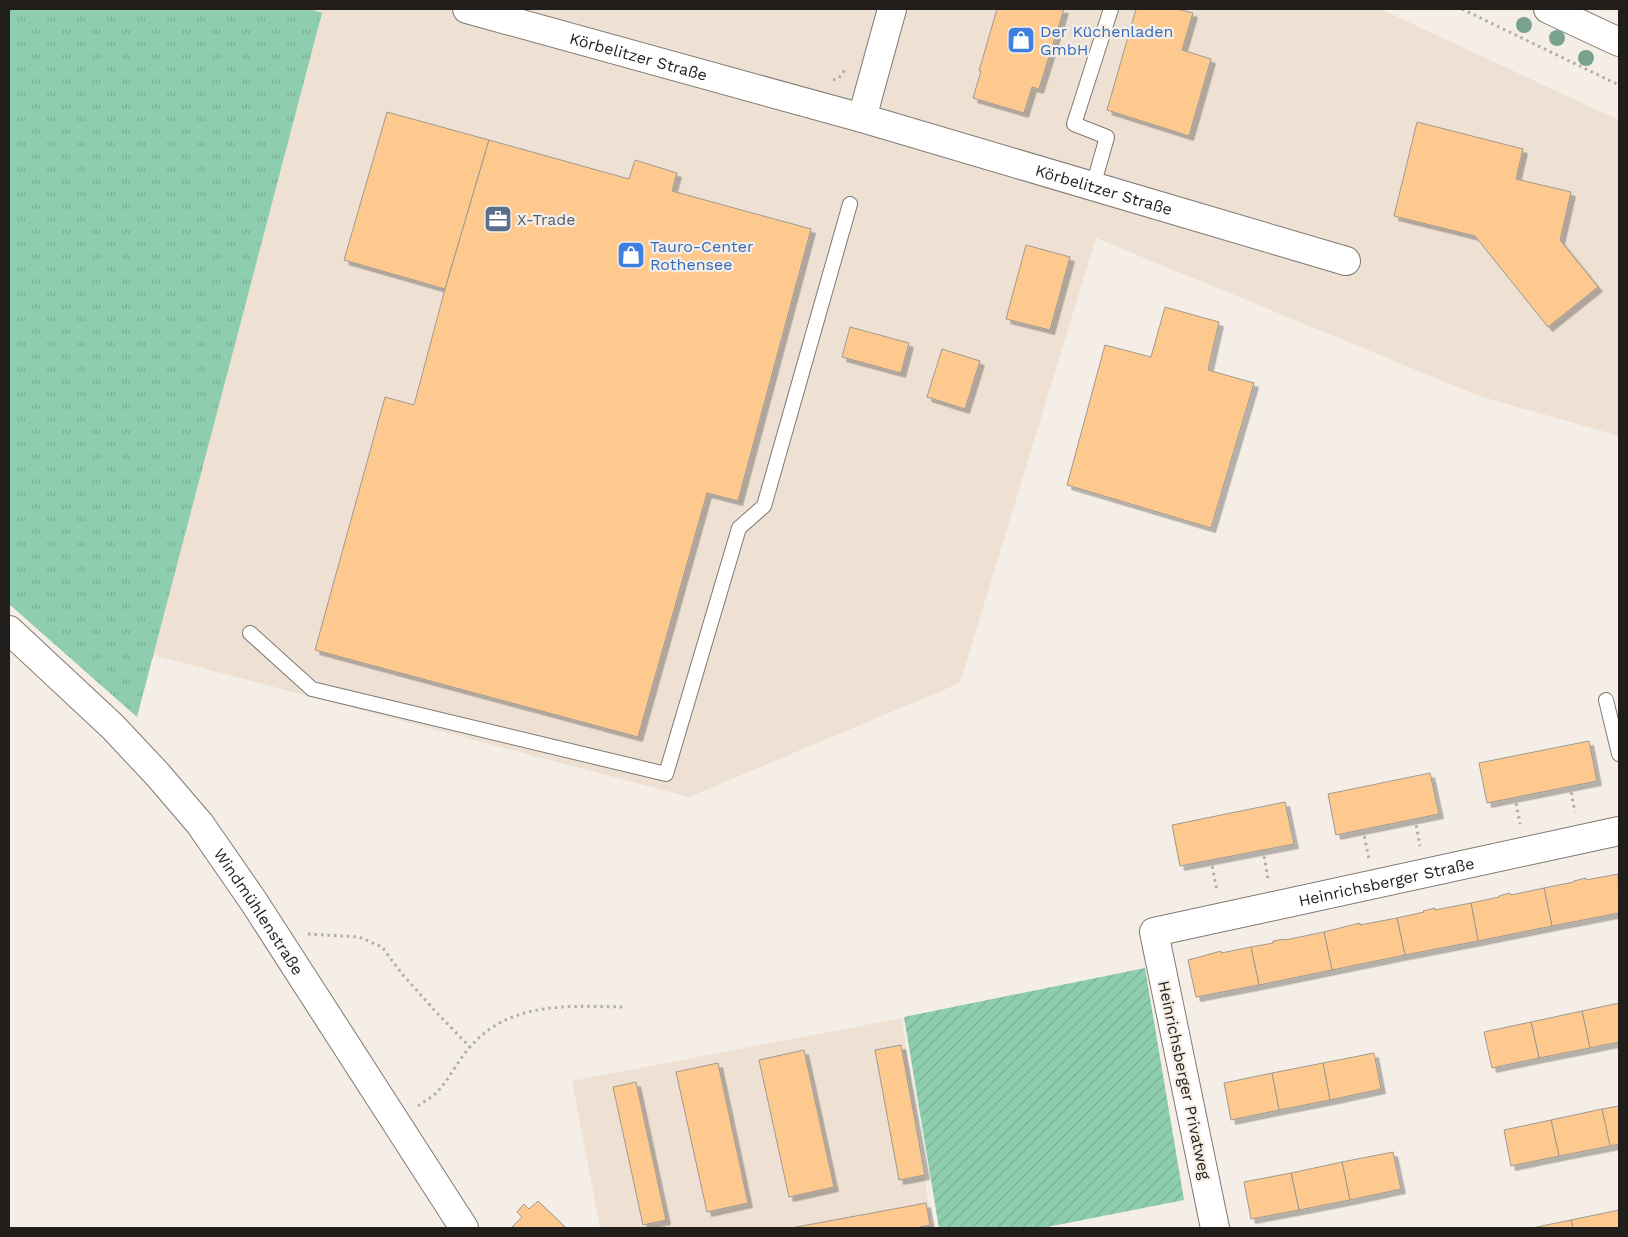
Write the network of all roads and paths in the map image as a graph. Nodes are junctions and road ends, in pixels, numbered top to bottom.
1 (467, 9) edge
2 (892, 9) edge
3 (1111, 9) edge
4 (1462, 9) edge
5 (1548, 9) edge
6 (1619, 42) edge
7 (847, 66) dead end
8 (1619, 85) edge
9 (810, 103) junction
10 (862, 118) junction
11 (1093, 186) junction
12 (850, 204) dead end
13 (1346, 261) dead end
14 (9, 630) edge
15 (250, 633) dead end
16 (1606, 700) dead end
17 (1619, 754) edge
18 (1570, 786) dead end
19 (1515, 797) dead end
20 (1576, 818) dead end
21 (1415, 819) dead end
22 (1521, 829) dead end
23 (1363, 830) dead end
24 (1619, 831) edge
25 (1263, 850) dead end
26 (1421, 850) dead end
27 (1211, 860) dead end
28 (1369, 860) dead end
29 (1269, 880) dead end
30 (1217, 891) dead end
31 (273, 930) junction
32 (1154, 932) joint
33 (624, 1007) dead end
34 (470, 1047) junction
35 (394, 1120) junction
36 (464, 1228) edge
37 (1215, 1228) edge

1 - 9 street, Körbelitzer Straße
2 - 10 street
3 - 11 lane
4 - 8 path
5 - 6 street
7 - 9 path
9 - 10 street, Körbelitzer Straße
10 - 11 street, Körbelitzer Straße
11 - 13 street, Körbelitzer Straße
12 - 15 lane
14 - 31 street, Windmühlenstraße
16 - 17 lane
18 - 20 path
19 - 22 path
21 - 26 path
23 - 28 path
24 - 32 street, Heinrichsberger Straße
25 - 29 path
27 - 30 path
31 - 34 path
31 - 35 street, Windmühlenstraße
32 - 37 street, Heinrichsberger Privatweg
33 - 34 path
34 - 35 path
35 - 36 street, Windmühlenstraße

